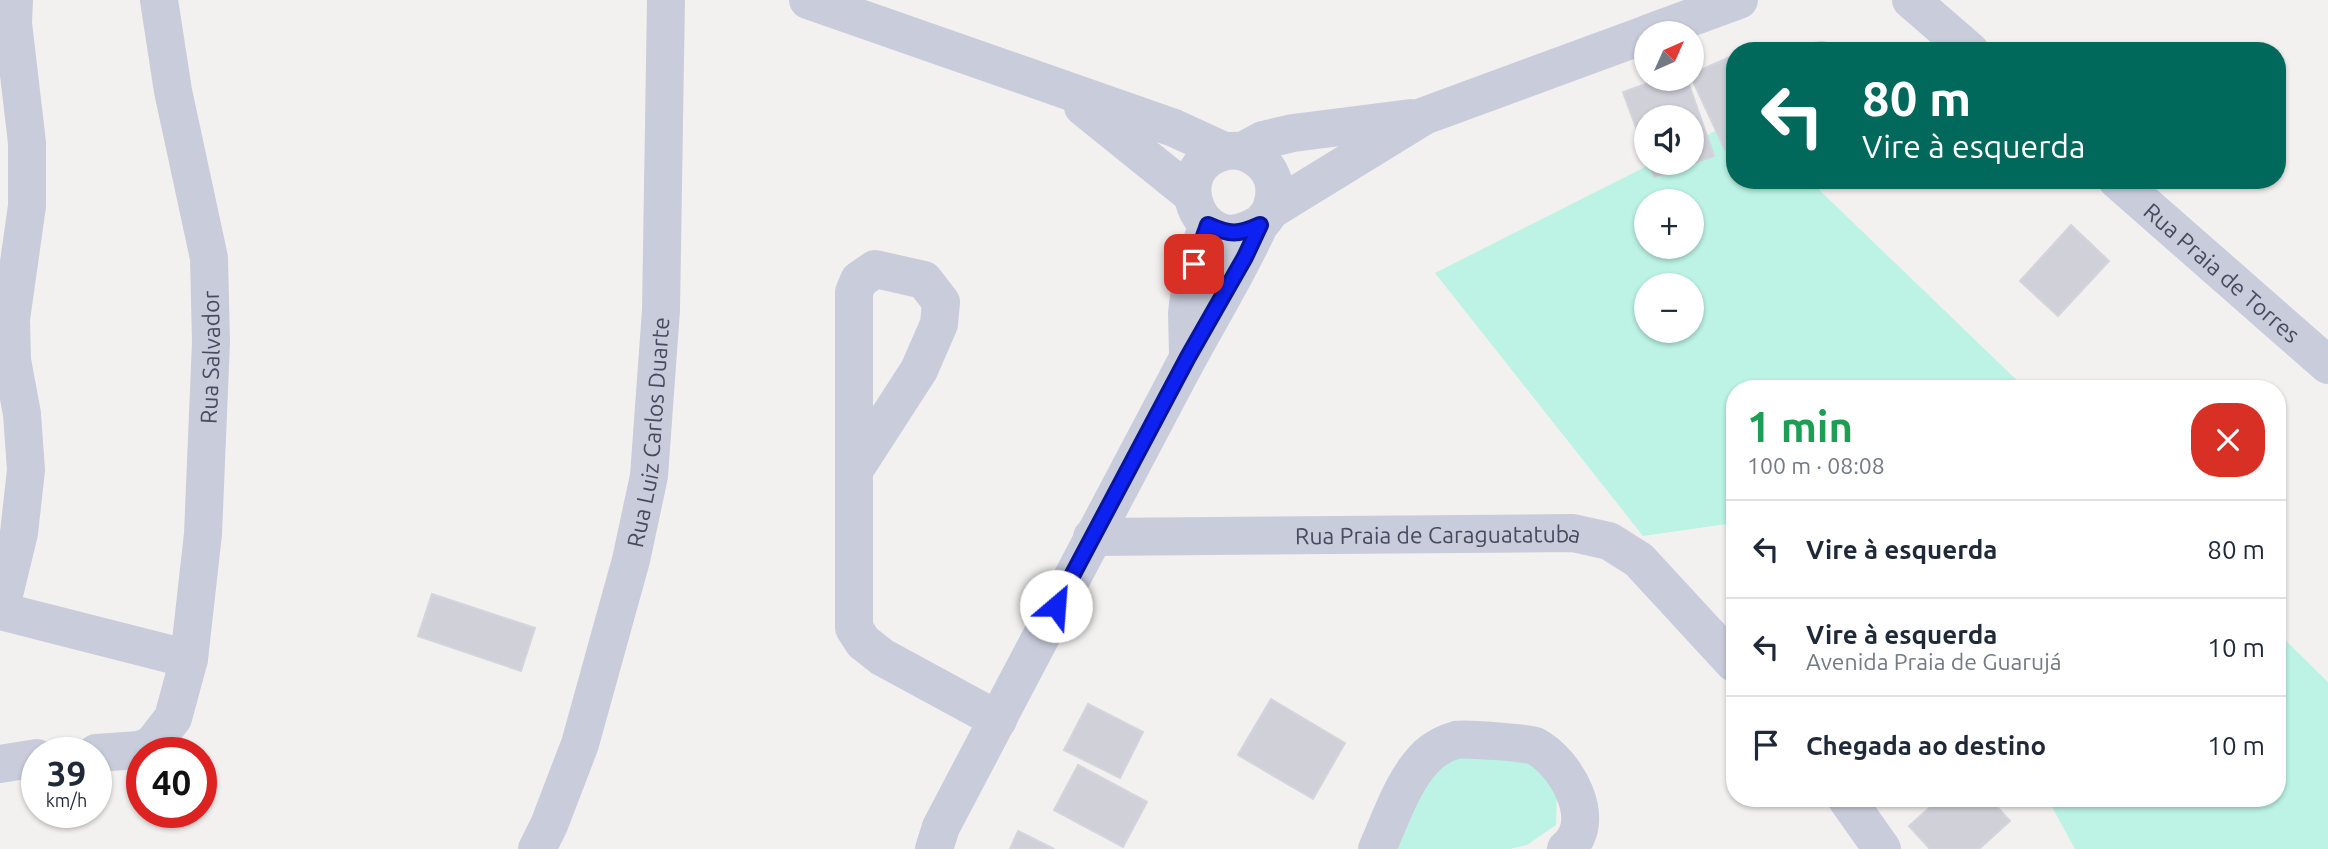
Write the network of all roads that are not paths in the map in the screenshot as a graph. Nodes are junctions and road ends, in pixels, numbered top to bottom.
1 (14, 0) edge
2 (159, 0) edge
3 (666, 0) edge
4 (808, 0) edge
5 (1739, 0) edge
6 (1911, 0) edge
7 (1683, 21) edge
8 (1634, 39) edge
9 (1960, 42) edge
10 (1062, 91) junction
11 (1424, 116) junction
12 (1233, 151) junction
13 (2127, 189) edge
14 (1200, 209) junction
15 (1266, 217) junction
16 (1188, 357) junction
17 (2328, 365) edge
18 (855, 469) dead end
19 (1092, 537) junction
20 (0, 611) edge
21 (1726, 654) edge
22 (189, 659) junction
23 (998, 720) junction
24 (112, 752) edge
25 (21, 761) edge
26 (0, 764) edge
27 (1852, 807) edge
28 (537, 849) edge
29 (934, 849) edge
30 (1377, 849) edge
31 (1566, 849) edge
32 (1882, 849) edge

1 - 20 street
2 - 22 street, Rua Salvador
3 - 28 street, Rua Luiz Carlos Duarte
4 - 10 street
5 - 7 street
6 - 9 street
8 - 11 street
10 - 12 street
10 - 14 street
11 - 12 street
11 - 15 street
12 - 14 street
12 - 15 street
13 - 17 street, Rua Praia de Torres
14 - 15 street
14 - 16 street
15 - 16 street
16 - 19 street
18 - 23 street
19 - 21 street, Rua Praia de Caraguatatuba
19 - 23 street
20 - 22 street
22 - 24 street, Rua Salvador
23 - 29 street
25 - 26 street
27 - 32 street
30 - 31 street

